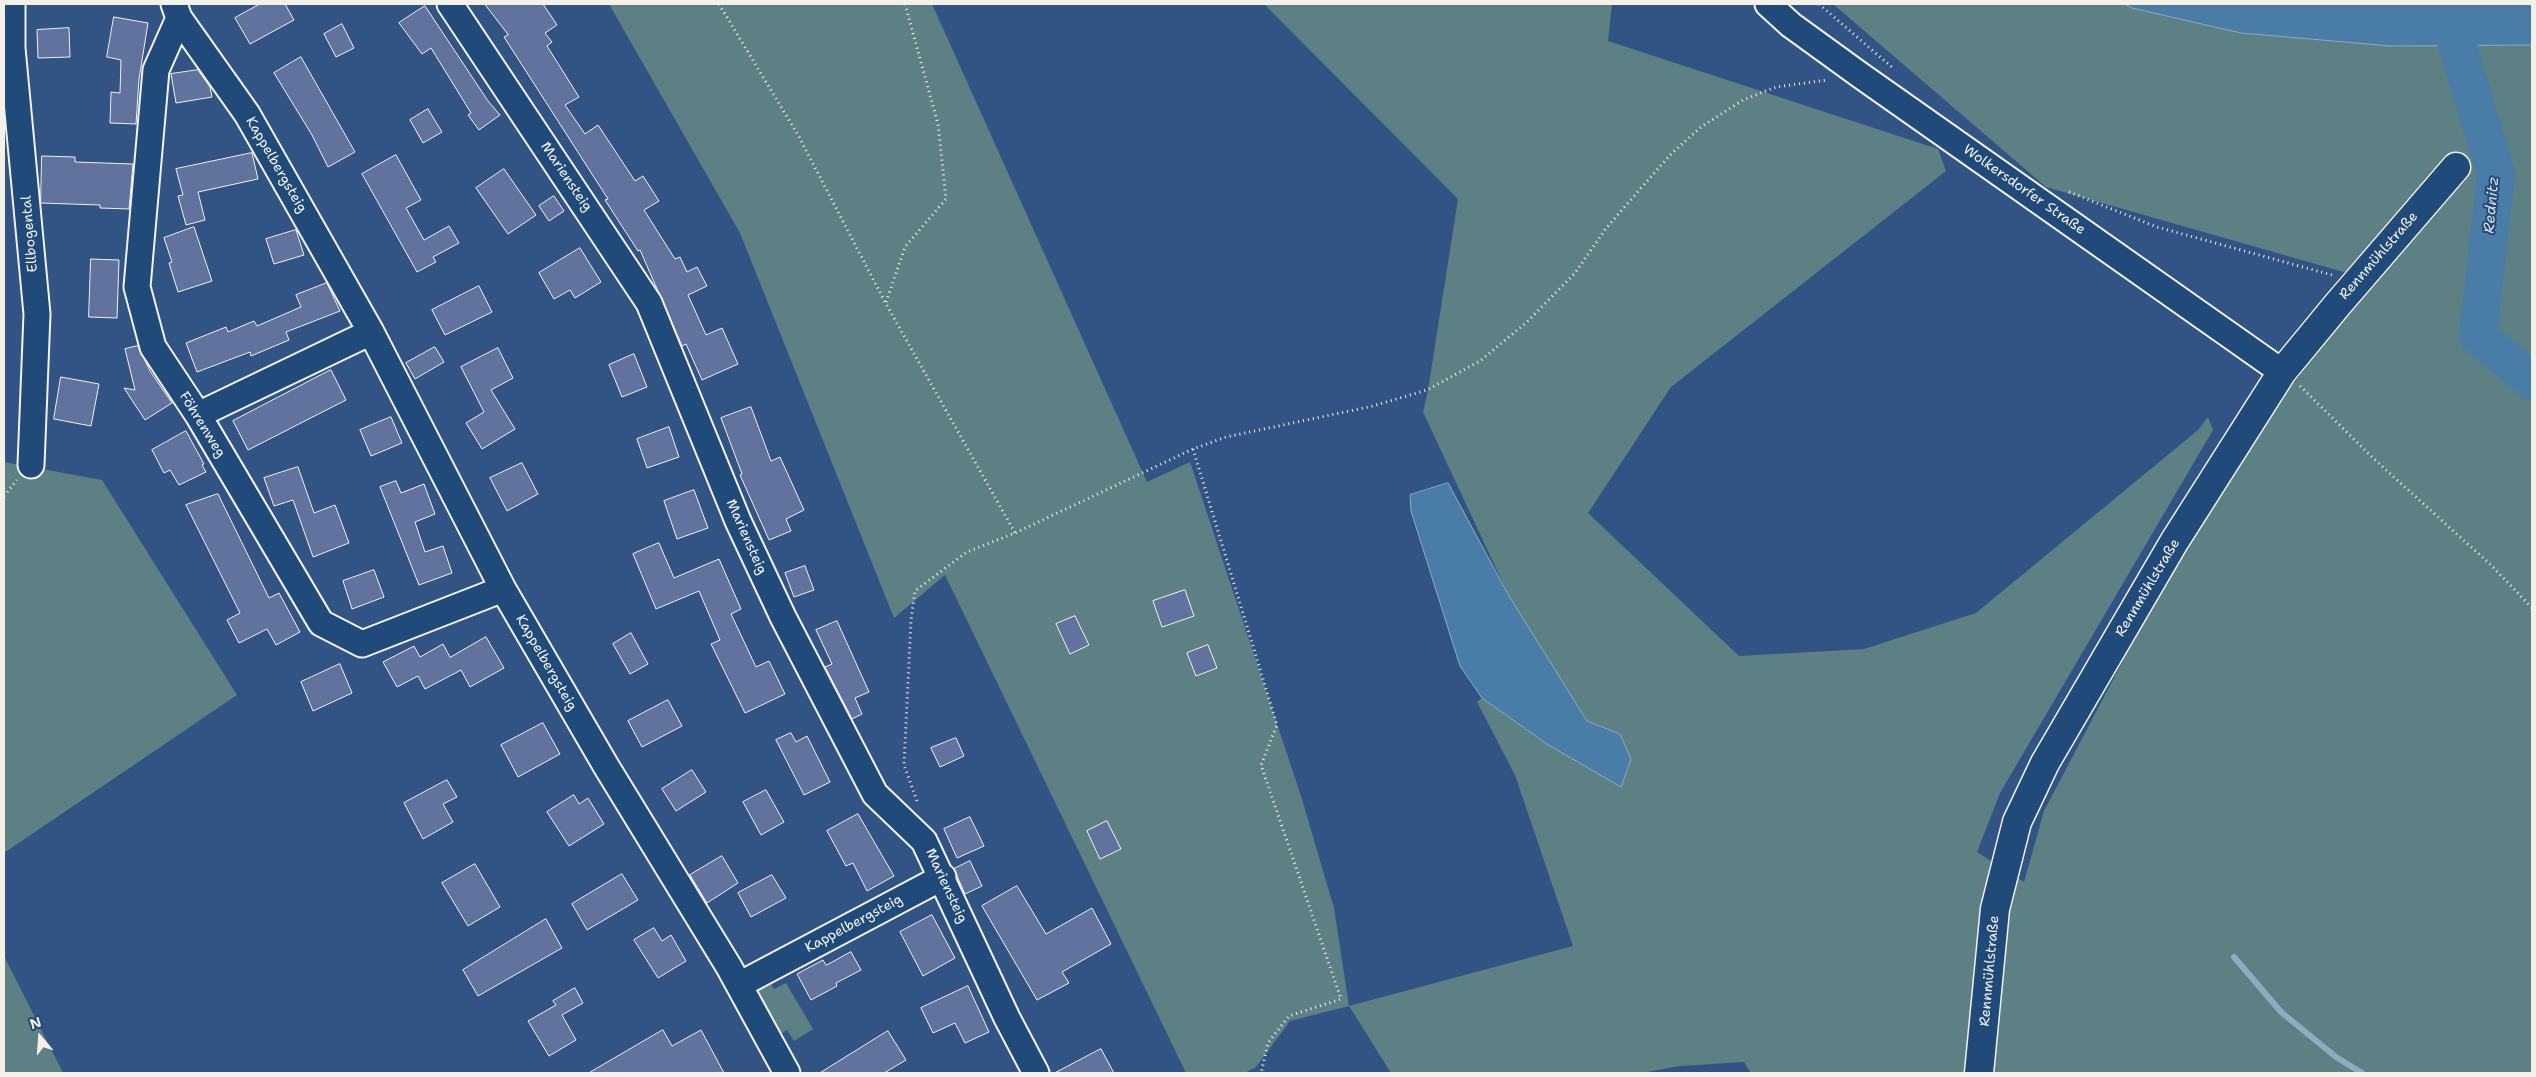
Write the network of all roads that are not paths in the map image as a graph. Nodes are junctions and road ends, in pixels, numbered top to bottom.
1 (12, 4) edge
2 (450, 4) edge
3 (1768, 4) edge
4 (176, 11) edge
5 (2456, 167) dead end
6 (371, 332) junction
7 (2282, 372) junction
8 (198, 415) junction
9 (31, 465) dead end
10 (504, 589) junction
11 (943, 878) junction
12 (739, 985) junction
13 (787, 1073) edge
14 (1036, 1073) edge
15 (1979, 1073) edge

1 - 9 street, Ellbogental
2 - 11 street, Mariensteig
3 - 7 street, Wolkersdorfer Straße
4 - 6 street, Kappelbergsteig
4 - 8 street, Föhrenweg
5 - 7 main road, Rennmühlstraße
6 - 8 street
6 - 10 street, Kappelbergsteig
7 - 15 main road, Rennmühlstraße
8 - 10 street, Föhrenweg
10 - 12 street, Kappelbergsteig
11 - 12 street, Kappelbergsteig
11 - 14 street, Mariensteig
12 - 13 street, Kappelbergsteig

